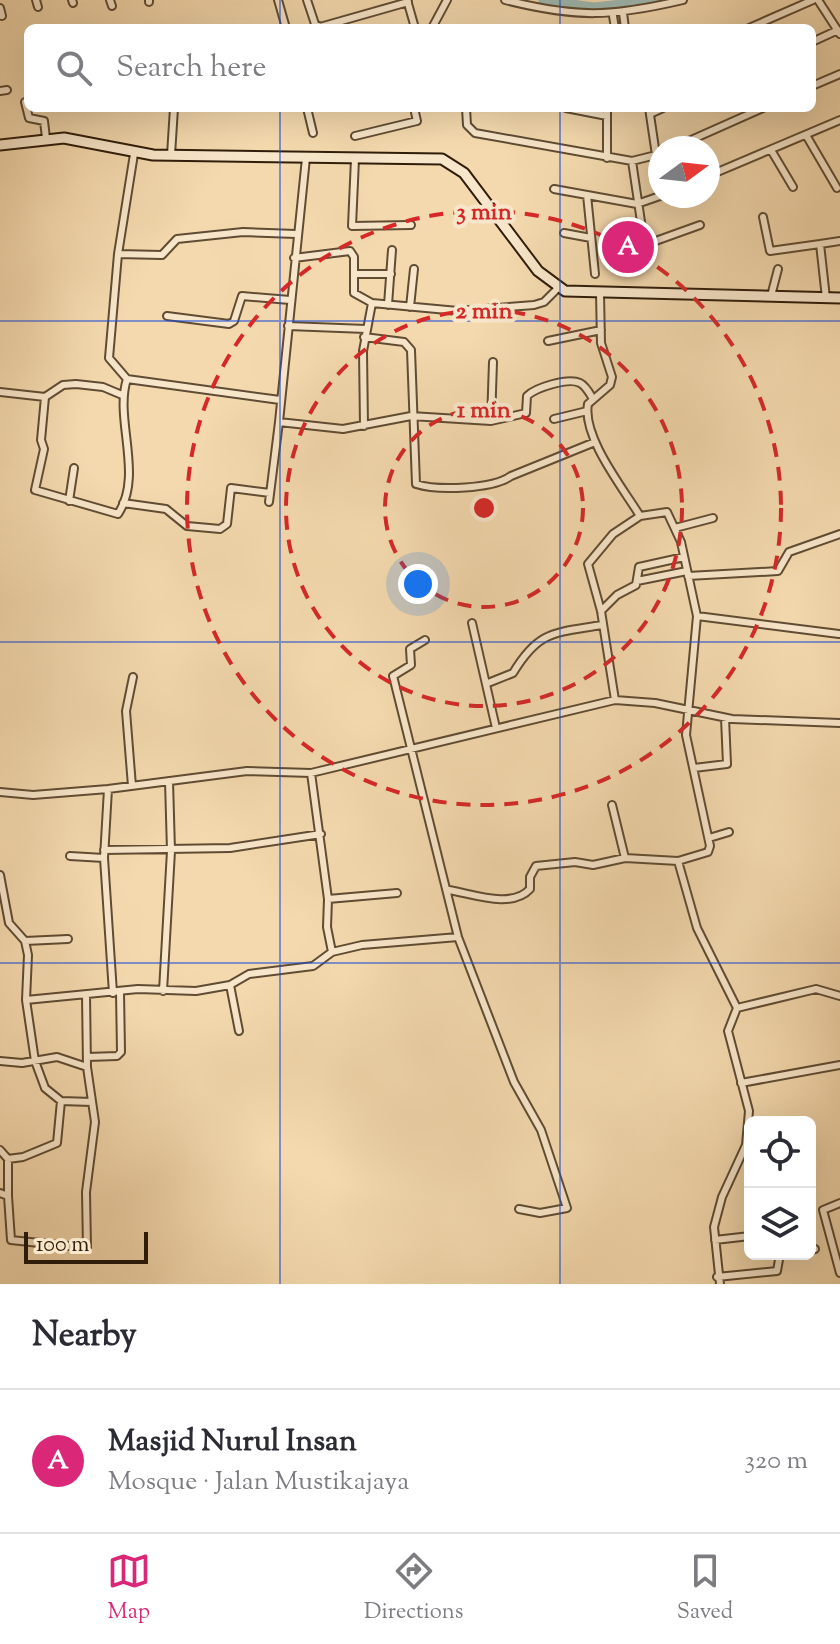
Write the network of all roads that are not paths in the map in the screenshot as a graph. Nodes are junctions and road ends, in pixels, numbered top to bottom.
1 (278, 0) edge
2 (307, 0) edge
3 (447, 0) edge
4 (505, 0) edge
5 (683, 0) edge
6 (815, 0) edge
7 (408, 1) edge
8 (623, 13) junction
9 (613, 16) junction
10 (285, 24) edge
11 (315, 24) edge
12 (330, 24) edge
13 (414, 24) edge
14 (434, 24) edge
15 (614, 24) edge
16 (624, 24) edge
17 (758, 24) edge
18 (839, 32) edge
19 (816, 41) edge
20 (840, 74) edge
21 (816, 84) edge
22 (28, 112) edge
23 (174, 112) edge
24 (308, 112) edge
25 (415, 112) edge
26 (466, 112) edge
27 (607, 112) edge
28 (649, 112) edge
29 (754, 112) edge
30 (840, 120) edge
31 (313, 133) dead end
32 (806, 135) junction
33 (355, 136) dead end
34 (654, 136) edge
35 (700, 136) edge
36 (46, 138) junction
37 (0, 145) edge
38 (771, 150) junction
39 (134, 154) junction
40 (171, 155) junction
41 (648, 157) edge
42 (306, 158) junction
43 (607, 158) junction
44 (355, 159) junction
45 (632, 161) junction
46 (720, 171) edge
47 (793, 187) dead end
48 (837, 188) dead end
49 (554, 189) dead end
50 (587, 195) junction
51 (648, 200) edge
52 (637, 204) junction
53 (763, 217) dead end
54 (411, 225) dead end
55 (700, 225) dead end
56 (564, 233) dead end
57 (296, 234) junction
58 (591, 238) junction
59 (840, 241) edge
60 (820, 244) junction
61 (392, 250) dead end
62 (118, 254) junction
63 (294, 258) junction
64 (414, 269) dead end
65 (778, 269) dead end
66 (354, 274) junction
67 (391, 274) junction
68 (595, 274) dead end
69 (559, 287) junction
70 (600, 293) junction
71 (771, 296) junction
72 (826, 298) junction
73 (840, 298) edge
74 (290, 300) junction
75 (372, 303) junction
76 (388, 305) junction
77 (410, 307) junction
78 (167, 316) dead end
79 (288, 326) junction
80 (366, 329) junction
81 (601, 330) junction
82 (364, 337) junction
83 (548, 341) dead end
84 (493, 362) dead end
85 (127, 379) junction
86 (0, 392) edge
87 (122, 395) junction
88 (45, 397) junction
89 (593, 399) junction
90 (280, 400) junction
91 (587, 411) junction
92 (411, 416) junction
93 (554, 419) dead end
94 (491, 421) junction
95 (279, 422) junction
96 (364, 426) junction
97 (595, 442) junction
98 (74, 468) dead end
99 (270, 493) junction
100 (69, 501) junction
101 (269, 502) dead end
102 (123, 503) junction
103 (640, 516) junction
104 (713, 518) dead end
105 (675, 528) junction
106 (840, 534) edge
107 (684, 557) junction
108 (687, 573) junction
109 (637, 581) junction
110 (601, 611) junction
111 (697, 616) junction
112 (472, 623) dead end
113 (602, 625) junction
114 (840, 635) edge
115 (425, 640) dead end
116 (133, 677) dead end
117 (488, 683) junction
118 (615, 700) junction
119 (685, 711) junction
120 (725, 718) junction
121 (840, 723) edge
122 (496, 728) junction
123 (410, 746) junction
124 (694, 768) junction
125 (311, 773) junction
126 (169, 781) junction
127 (132, 786) junction
128 (108, 789) junction
129 (0, 792) edge
130 (612, 805) dead end
131 (729, 832) dead end
132 (321, 834) junction
133 (709, 838) junction
134 (171, 851) junction
135 (104, 854) junction
136 (70, 856) dead end
137 (625, 858) junction
138 (678, 861) junction
139 (0, 875) edge
140 (449, 890) junction
141 (397, 893) dead end
142 (328, 899) junction
143 (458, 937) junction
144 (68, 939) dead end
145 (25, 941) junction
146 (332, 952) junction
147 (230, 985) junction
148 (163, 991) junction
149 (117, 992) junction
150 (86, 995) junction
151 (840, 996) edge
152 (26, 1000) junction
153 (737, 1008) junction
154 (239, 1031) dead end
155 (87, 1057) junction
156 (0, 1061) edge
157 (35, 1061) junction
158 (840, 1065) edge
159 (87, 1067) junction
160 (741, 1083) junction
161 (61, 1101) junction
162 (92, 1102) junction
163 (0, 1150) edge
164 (8, 1159) junction
165 (0, 1193) edge
166 (8, 1196) junction
167 (840, 1203) edge
168 (519, 1209) dead end
169 (744, 1237) edge
170 (715, 1240) junction
171 (779, 1260) edge
172 (840, 1273) edge
173 (719, 1280) edge

1 - 10 street
2 - 11 street
3 - 14 street
4 - 9 street
5 - 8 street
6 - 17 street
6 - 18 street
7 - 12 street
7 - 13 street
8 - 9 street
8 - 16 street
9 - 15 street
18 - 19 street
20 - 21 street
22 - 36 street
23 - 40 street
24 - 31 street
25 - 33 street
26 - 43 street
27 - 43 street
28 - 34 street
29 - 35 street
30 - 32 street
32 - 38 street
32 - 48 street
36 - 37 main road
36 - 39 main road
38 - 46 street
38 - 47 street
39 - 40 main road
39 - 62 street
40 - 42 main road
41 - 45 street
42 - 44 main road
42 - 57 street
43 - 45 street
44 - 54 street
44 - 69 main road
45 - 52 street
49 - 50 street
50 - 52 street
50 - 58 street
51 - 52 street
52 - 55 street
53 - 60 street
56 - 58 street
57 - 62 street
57 - 63 street
58 - 68 street
59 - 60 street
60 - 72 street
61 - 67 street
62 - 85 street
63 - 66 street
63 - 74 street
64 - 77 street
65 - 71 street
66 - 67 street
66 - 75 street
67 - 76 street
69 - 70 main road
69 - 77 street
70 - 71 main road
70 - 81 street
71 - 72 main road
72 - 73 main road
74 - 78 street
74 - 79 street
75 - 76 street
75 - 80 street
76 - 77 street
79 - 80 street
79 - 90 street
80 - 82 street
81 - 83 street
81 - 89 street
82 - 92 street
82 - 96 street
84 - 94 street
85 - 87 street
85 - 90 street
86 - 88 street
87 - 88 street
87 - 102 street
88 - 100 street
89 - 91 street
89 - 94 street
90 - 95 street
91 - 93 street
91 - 97 street
92 - 94 street
92 - 96 street
92 - 97 street
95 - 96 street
95 - 99 street
97 - 103 street
98 - 100 street
99 - 101 street
99 - 102 street
100 - 102 street
103 - 105 street
103 - 110 street
104 - 105 street
105 - 107 street
106 - 108 street
107 - 108 street
107 - 109 street
108 - 109 street
108 - 111 street
109 - 110 street
110 - 113 street
111 - 114 street
111 - 119 street
112 - 117 street
113 - 117 street
113 - 118 street
115 - 123 street
116 - 127 street
117 - 122 street
118 - 119 street
118 - 122 street
119 - 120 street
119 - 124 street
120 - 121 street
120 - 124 street
122 - 123 street
123 - 125 street
123 - 140 street
124 - 133 street
125 - 126 street
125 - 132 street
126 - 127 street
126 - 134 street
127 - 128 street
128 - 129 street
128 - 135 street
130 - 137 street
131 - 133 street
132 - 134 street
132 - 142 street
133 - 138 street
134 - 135 street
134 - 148 street
135 - 136 street
135 - 149 street
137 - 138 street
137 - 140 street
138 - 153 street
139 - 145 street
140 - 143 street
141 - 142 street
142 - 146 street
143 - 146 street
143 - 168 street
144 - 145 street
145 - 152 street
146 - 147 street
147 - 148 street
147 - 154 street
148 - 149 street
149 - 150 street
149 - 155 street
150 - 152 street
150 - 155 street
151 - 153 street
152 - 157 street
153 - 160 street
155 - 159 street
156 - 157 street
157 - 159 street
157 - 161 street
158 - 160 street
159 - 162 street
160 - 170 street
161 - 162 street
161 - 164 street
162 - 166 street
163 - 164 street
164 - 166 street
165 - 166 street
167 - 172 street
169 - 170 street
170 - 173 street
171 - 173 street

